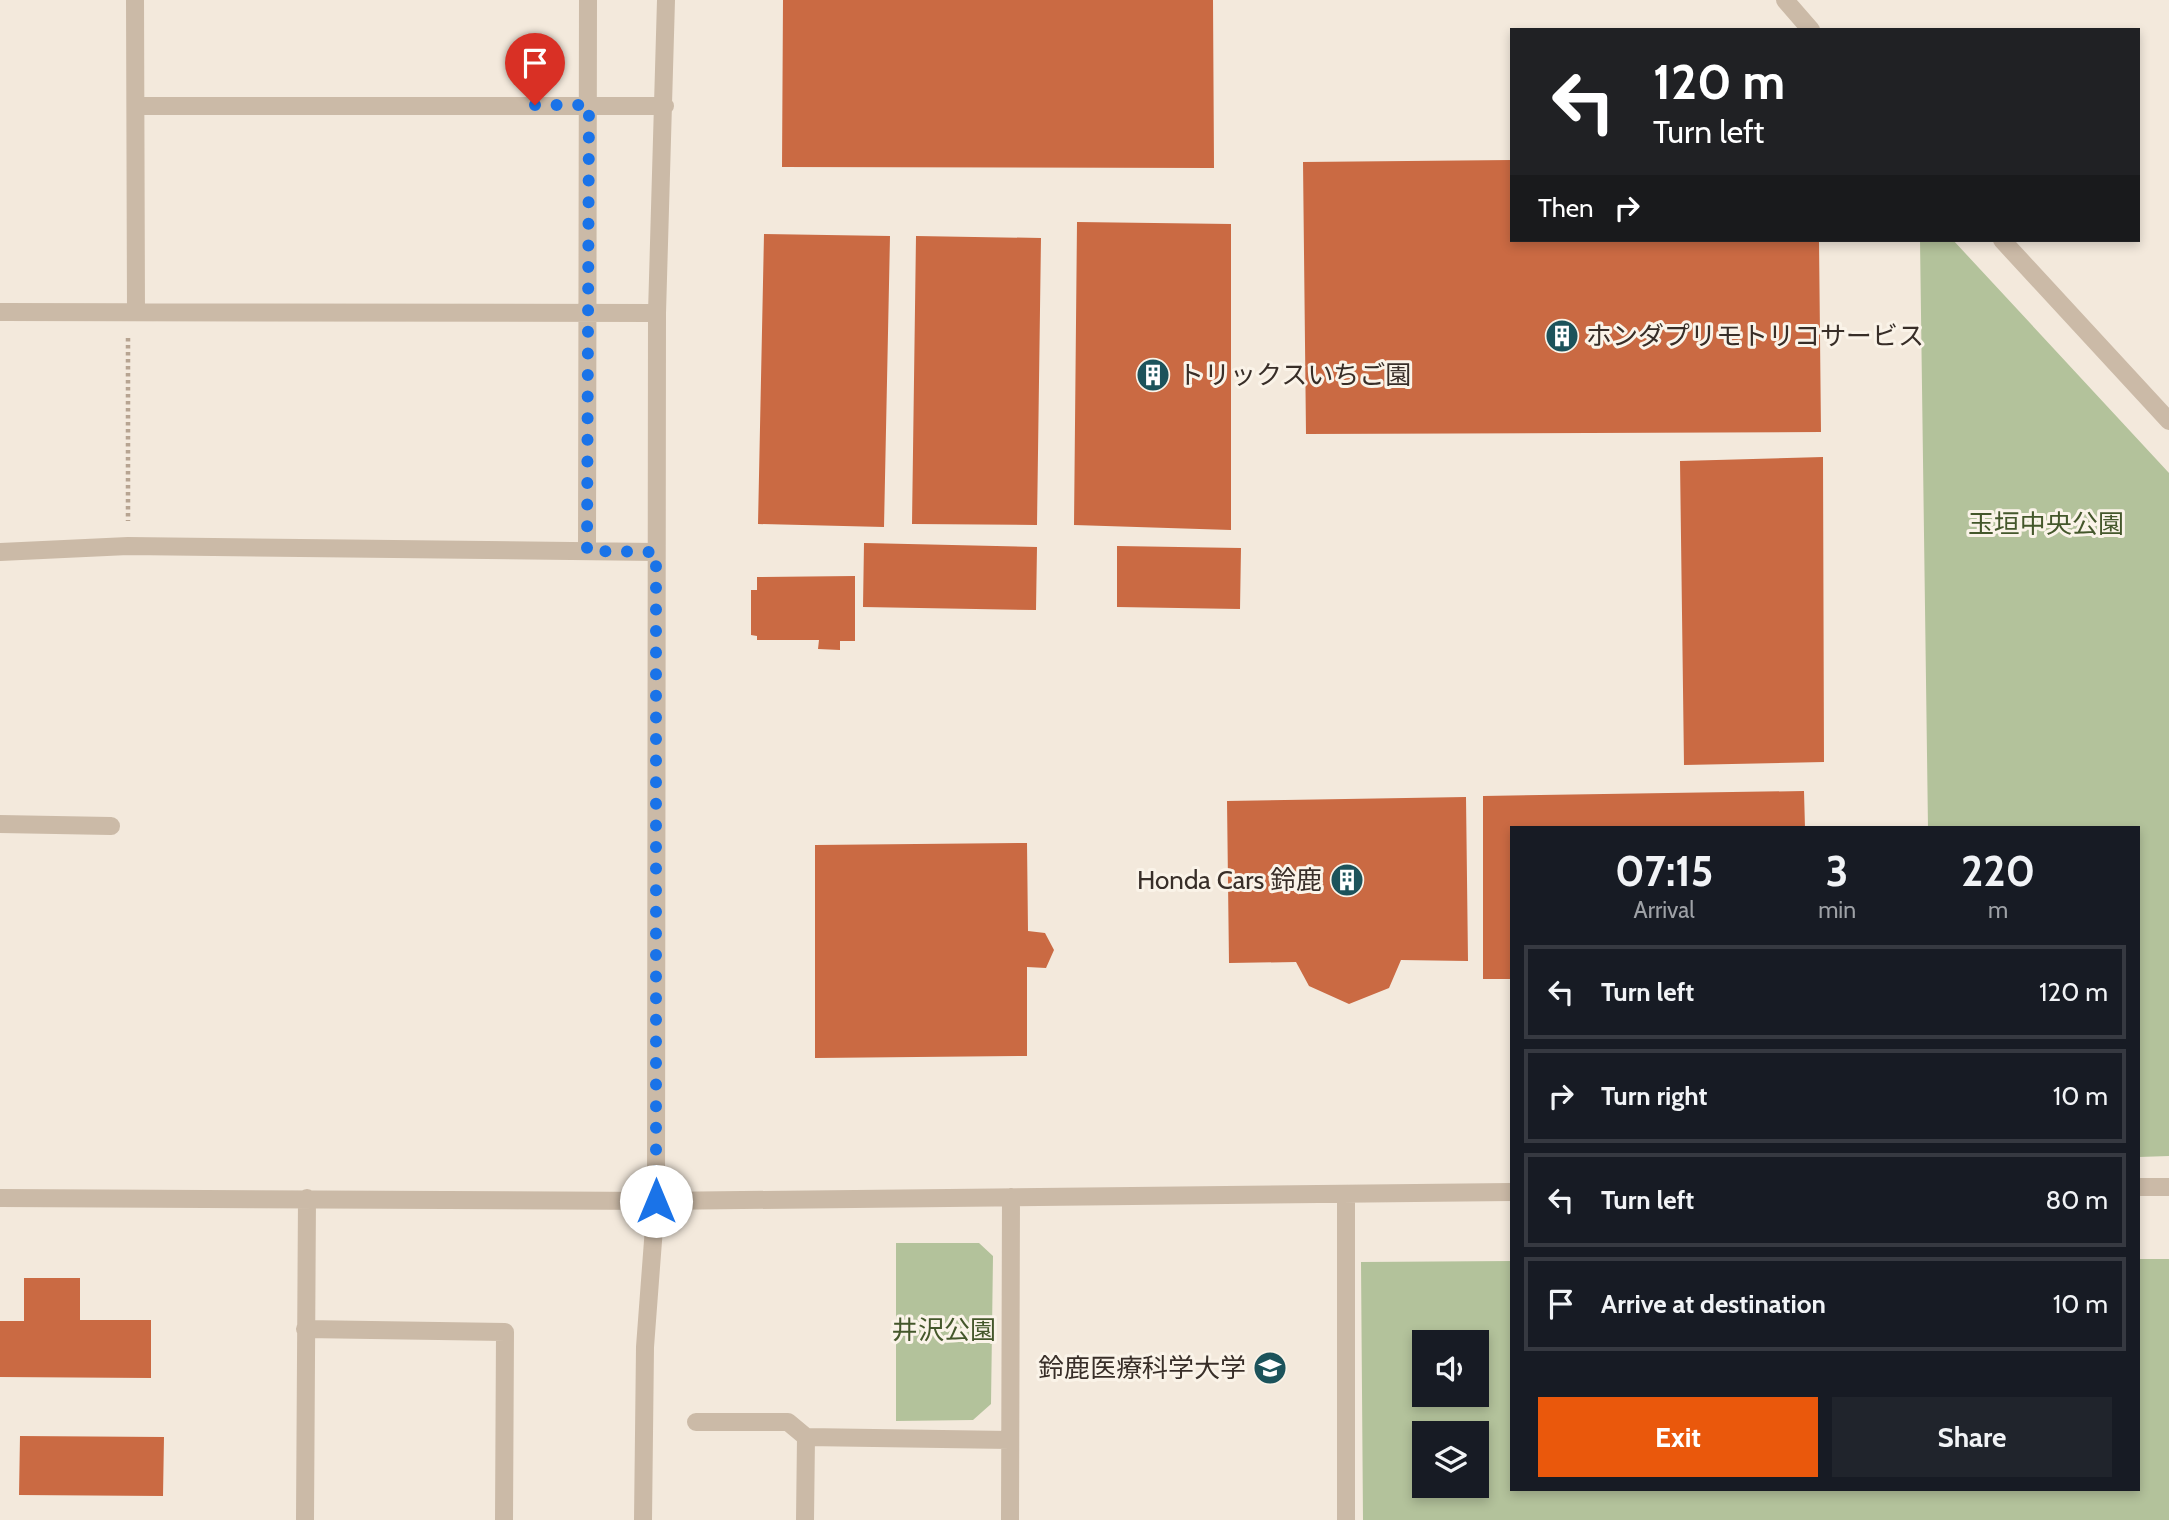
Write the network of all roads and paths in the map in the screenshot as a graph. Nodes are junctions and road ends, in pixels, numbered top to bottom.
1 (135, 0) edge
2 (588, 0) edge
3 (666, 0) edge
4 (1785, 0) edge
5 (1809, 28) edge
6 (589, 105) junction
7 (136, 106) junction
8 (665, 106) junction
9 (2004, 242) edge
10 (0, 312) edge
11 (132, 312) junction
12 (587, 313) junction
13 (657, 313) junction
14 (2169, 421) edge
15 (128, 545) junction
16 (587, 551) junction
17 (0, 552) edge
18 (656, 552) junction
19 (0, 824) edge
20 (111, 826) dead end
21 (2140, 1187) edge
22 (2169, 1187) edge
23 (1510, 1192) edge
24 (1346, 1194) junction
25 (1011, 1197) junction
26 (0, 1198) edge
27 (307, 1198) junction
28 (656, 1201) junction
29 (305, 1329) junction
30 (696, 1422) dead end
31 (806, 1437) junction
32 (1010, 1440) junction
33 (305, 1520) edge
34 (504, 1520) edge
35 (642, 1520) edge
36 (806, 1520) edge
37 (1010, 1520) edge
38 (1346, 1520) edge

1 - 7 street
2 - 6 street
3 - 8 street
4 - 5 street
6 - 7 street
6 - 8 street
6 - 12 street
7 - 11 street
8 - 13 street
9 - 14 street
10 - 11 street
11 - 12 street
11 - 15 path
12 - 13 street
12 - 16 street
13 - 18 street
15 - 16 street
15 - 17 street
16 - 18 street
18 - 28 street
19 - 20 street
21 - 22 street
23 - 24 street
24 - 25 street
24 - 38 street
25 - 28 street
25 - 32 street
26 - 27 street
27 - 28 street
27 - 29 street
28 - 35 street
29 - 33 street
29 - 34 street
30 - 31 street
31 - 32 street
31 - 36 street
32 - 37 street

